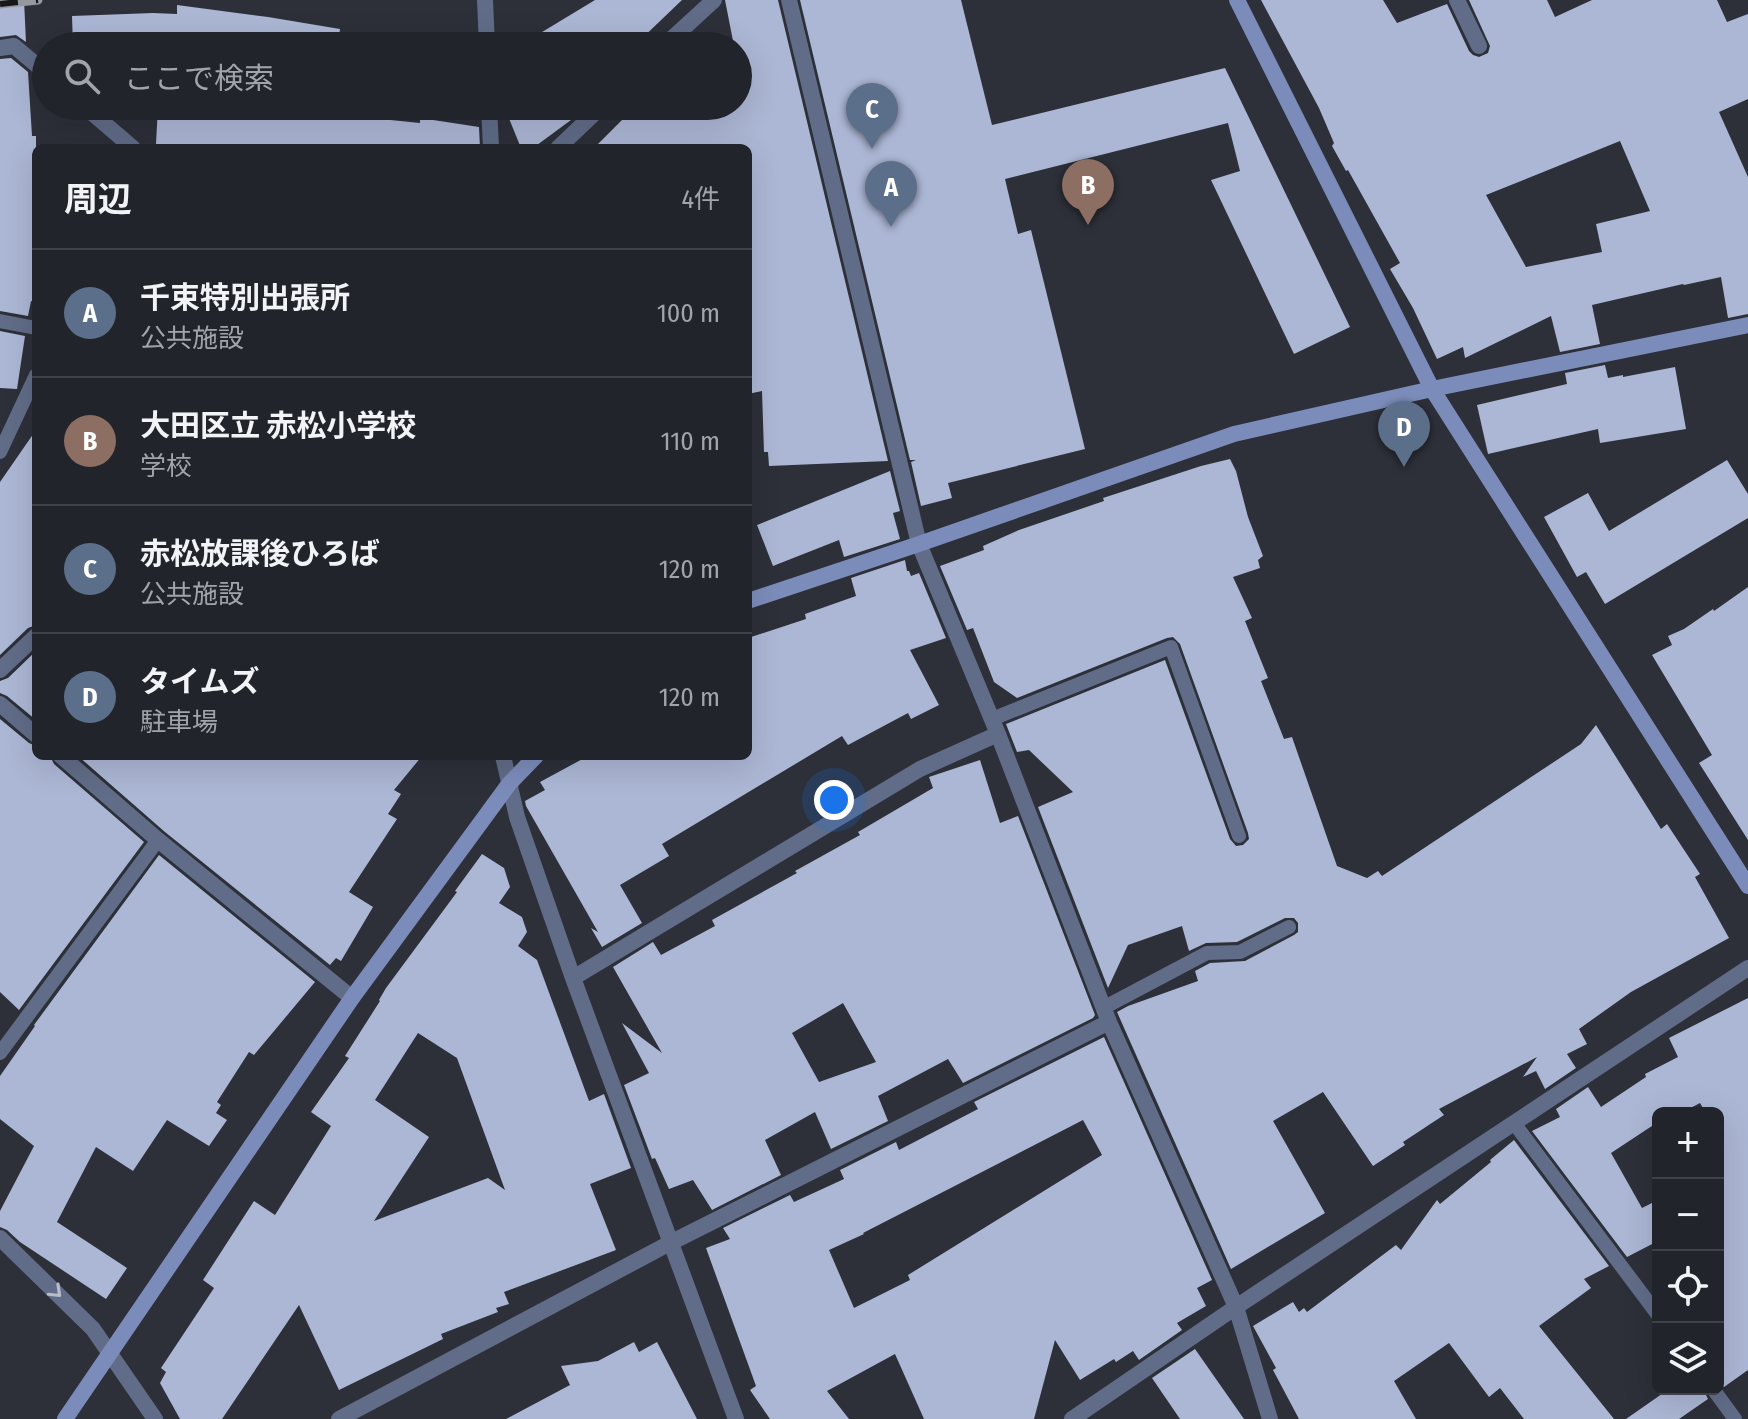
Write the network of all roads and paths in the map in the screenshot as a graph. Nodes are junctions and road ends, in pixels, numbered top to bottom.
1 (485, 0) edge
2 (714, 0) edge
3 (789, 0) edge
4 (1237, 0) edge
5 (1457, 0) edge
6 (486, 32) edge
7 (679, 32) edge
8 (1479, 46) dead end
9 (0, 48) edge
10 (32, 61) edge
11 (100, 120) edge
12 (490, 120) edge
13 (587, 120) edge
14 (128, 144) edge
15 (491, 144) edge
16 (562, 144) edge
17 (0, 321) edge
18 (1748, 325) edge
19 (32, 327) edge
20 (32, 384) edge
21 (1432, 389) junction
22 (0, 452) edge
23 (919, 544) junction
24 (752, 600) edge
25 (32, 640) edge
26 (0, 670) edge
27 (0, 704) edge
28 (995, 727) junction
29 (32, 732) edge
30 (66, 760) edge
31 (504, 760) edge
32 (532, 760) edge
33 (509, 784) junction
34 (1239, 836) dead end
35 (158, 840) junction
36 (1748, 886) edge
37 (1289, 927) dead end
38 (1748, 968) edge
39 (573, 978) junction
40 (352, 998) junction
41 (1106, 1015) junction
42 (0, 1053) edge
43 (1514, 1123) junction
44 (0, 1238) edge
45 (670, 1243) junction
46 (1236, 1307) junction
47 (1652, 1307) edge
48 (110, 1353) junction
49 (1717, 1395) edge
50 (65, 1419) edge
51 (155, 1419) edge
52 (339, 1419) edge
53 (736, 1419) edge
54 (1072, 1419) edge
55 (1270, 1419) edge
56 (1735, 1419) edge

1 - 6 street
2 - 7 street
3 - 23 street
4 - 21 street
5 - 8 street
9 - 10 street
11 - 14 street
12 - 15 street
13 - 16 street
17 - 19 lane
18 - 21 street
20 - 22 lane
21 - 23 street
21 - 36 street
23 - 24 street
23 - 28 street
25 - 26 street
27 - 29 street
28 - 34 lane
28 - 39 street
28 - 41 street
30 - 35 street
31 - 33 street
32 - 33 street
33 - 39 street
33 - 40 street
35 - 40 street
35 - 42 lane
37 - 41 lane
38 - 43 street
39 - 45 street
40 - 48 street
41 - 45 street
41 - 46 street
43 - 46 street
43 - 47 lane
44 -> 48 street
45 - 52 street
45 - 53 street
46 - 54 street
46 - 55 street
48 - 50 street
48 - 51 street
49 - 56 lane

